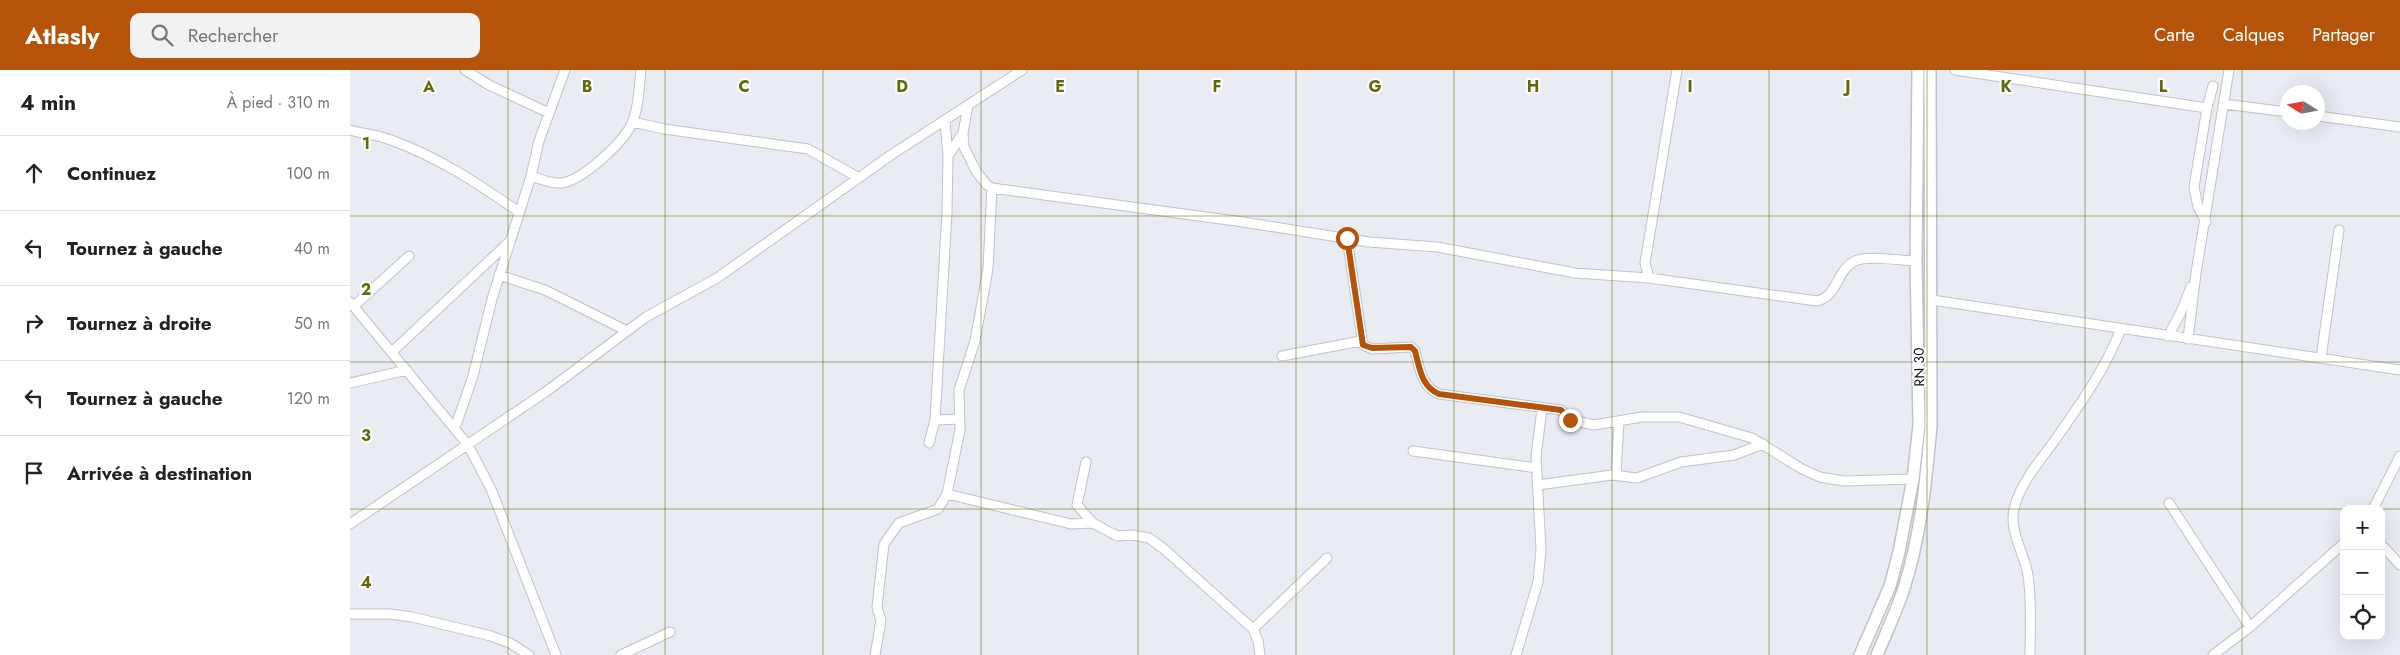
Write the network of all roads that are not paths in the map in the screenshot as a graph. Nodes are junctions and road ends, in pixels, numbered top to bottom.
1 (464, 70) edge
2 (565, 70) edge
3 (641, 70) edge
4 (1022, 70) edge
5 (1677, 70) edge
6 (1918, 70) edge
7 (1930, 70) edge
8 (1954, 70) edge
9 (2229, 70) edge
10 (2213, 86) dead end
11 (2224, 104) junction
12 (968, 106) junction
13 (2207, 108) junction
14 (2280, 111) edge
15 (549, 113) junction
16 (2325, 117) edge
17 (945, 121) junction
18 (633, 122) junction
19 (2400, 127) edge
20 (350, 130) edge
21 (963, 133) junction
22 (948, 156) junction
23 (531, 176) junction
24 (859, 178) junction
25 (992, 188) junction
26 (519, 212) junction
27 (2206, 222) junction
28 (2340, 230) dead end
29 (1347, 238) junction
30 (510, 241) junction
31 (408, 256) dead end
32 (1916, 261) junction
33 (2196, 273) junction
34 (499, 275) junction
35 (1649, 278) junction
36 (1932, 300) junction
37 (352, 304) edge
38 (2121, 329) junction
39 (627, 331) junction
40 (2168, 336) junction
41 (2188, 339) junction
42 (1361, 341) junction
43 (392, 352) junction
44 (1282, 356) dead end
45 (2320, 358) junction
46 (407, 370) junction
47 (2400, 370) edge
48 (350, 383) edge
49 (1542, 409) junction
50 (960, 419) junction
51 (936, 420) junction
52 (1619, 421) junction
53 (455, 428) junction
54 (929, 443) dead end
55 (1763, 444) junction
56 (468, 445) junction
57 (1413, 451) dead end
58 (2400, 456) edge
59 (1086, 462) dead end
60 (1537, 468) junction
61 (1616, 475) junction
62 (1913, 479) junction
63 (1538, 485) junction
64 (947, 494) junction
65 (2169, 502) dead end
66 (2375, 505) edge
67 (1093, 523) junction
68 (350, 524) edge
69 (2340, 547) edge
70 (2385, 548) edge
71 (1327, 558) dead end
72 (2400, 565) edge
73 (350, 614) edge
74 (2250, 627) junction
75 (1253, 629) junction
76 (670, 632) dead end
77 (528, 655) edge
78 (556, 655) edge
79 (620, 655) edge
80 (875, 655) edge
81 (1260, 655) edge
82 (1516, 655) edge
83 (1860, 655) edge
84 (1877, 655) edge
85 (2030, 655) edge
86 (2214, 655) edge

1 - 15 street
2 - 15 street
3 - 18 street
4 - 12 street
5 - 35 street
6 - 32 main road, RN 30 / RN 30
7 - 36 main road, RN 30
8 - 13 street
9 - 11 street
10 - 13 street
11 - 14 street
11 - 27 street
12 - 17 street
12 - 21 street
13 - 27 street
15 - 23 street
16 - 19 street
17 - 22 street
17 - 24 street
18 - 23 street
18 - 24 street
20 - 26 street
21 - 22 street
21 - 25 street
22 - 51 street
23 - 26 street
24 - 39 street
25 - 29 street
25 - 50 street
26 - 30 street
27 - 33 street
28 - 45 street
29 - 35 street
29 - 42 street
30 - 34 street
30 - 43 street
31 - 37 street
32 - 35 street
32 - 62 main road, RN 30 / RN 30
33 - 40 street
33 - 41 street
34 - 39 street
34 - 53 street
36 - 38 street
36 - 84 main road, RN 30
37 - 43 street
38 - 40 street
38 - 85 street
39 - 56 street
40 - 41 street
41 - 45 street
42 - 44 street
42 - 49 street
43 - 46 street
45 - 47 street
46 - 48 street
46 - 53 street
49 - 52 street
49 - 60 street
50 - 51 street
50 - 64 street
51 - 54 street
52 - 55 street
52 - 61 street
53 - 56 street
55 - 61 street
55 - 62 street
56 - 68 street
56 - 78 street
57 - 60 street
58 - 66 street
59 - 67 street
60 - 63 street
61 - 63 street
62 - 83 main road, RN 30 / RN 30
63 - 82 street
64 - 67 street
64 - 80 street
65 - 74 street
67 - 75 street
69 - 74 street
70 - 72 street
71 - 75 street
73 - 77 street
74 - 86 street
75 - 81 street
76 - 79 street

